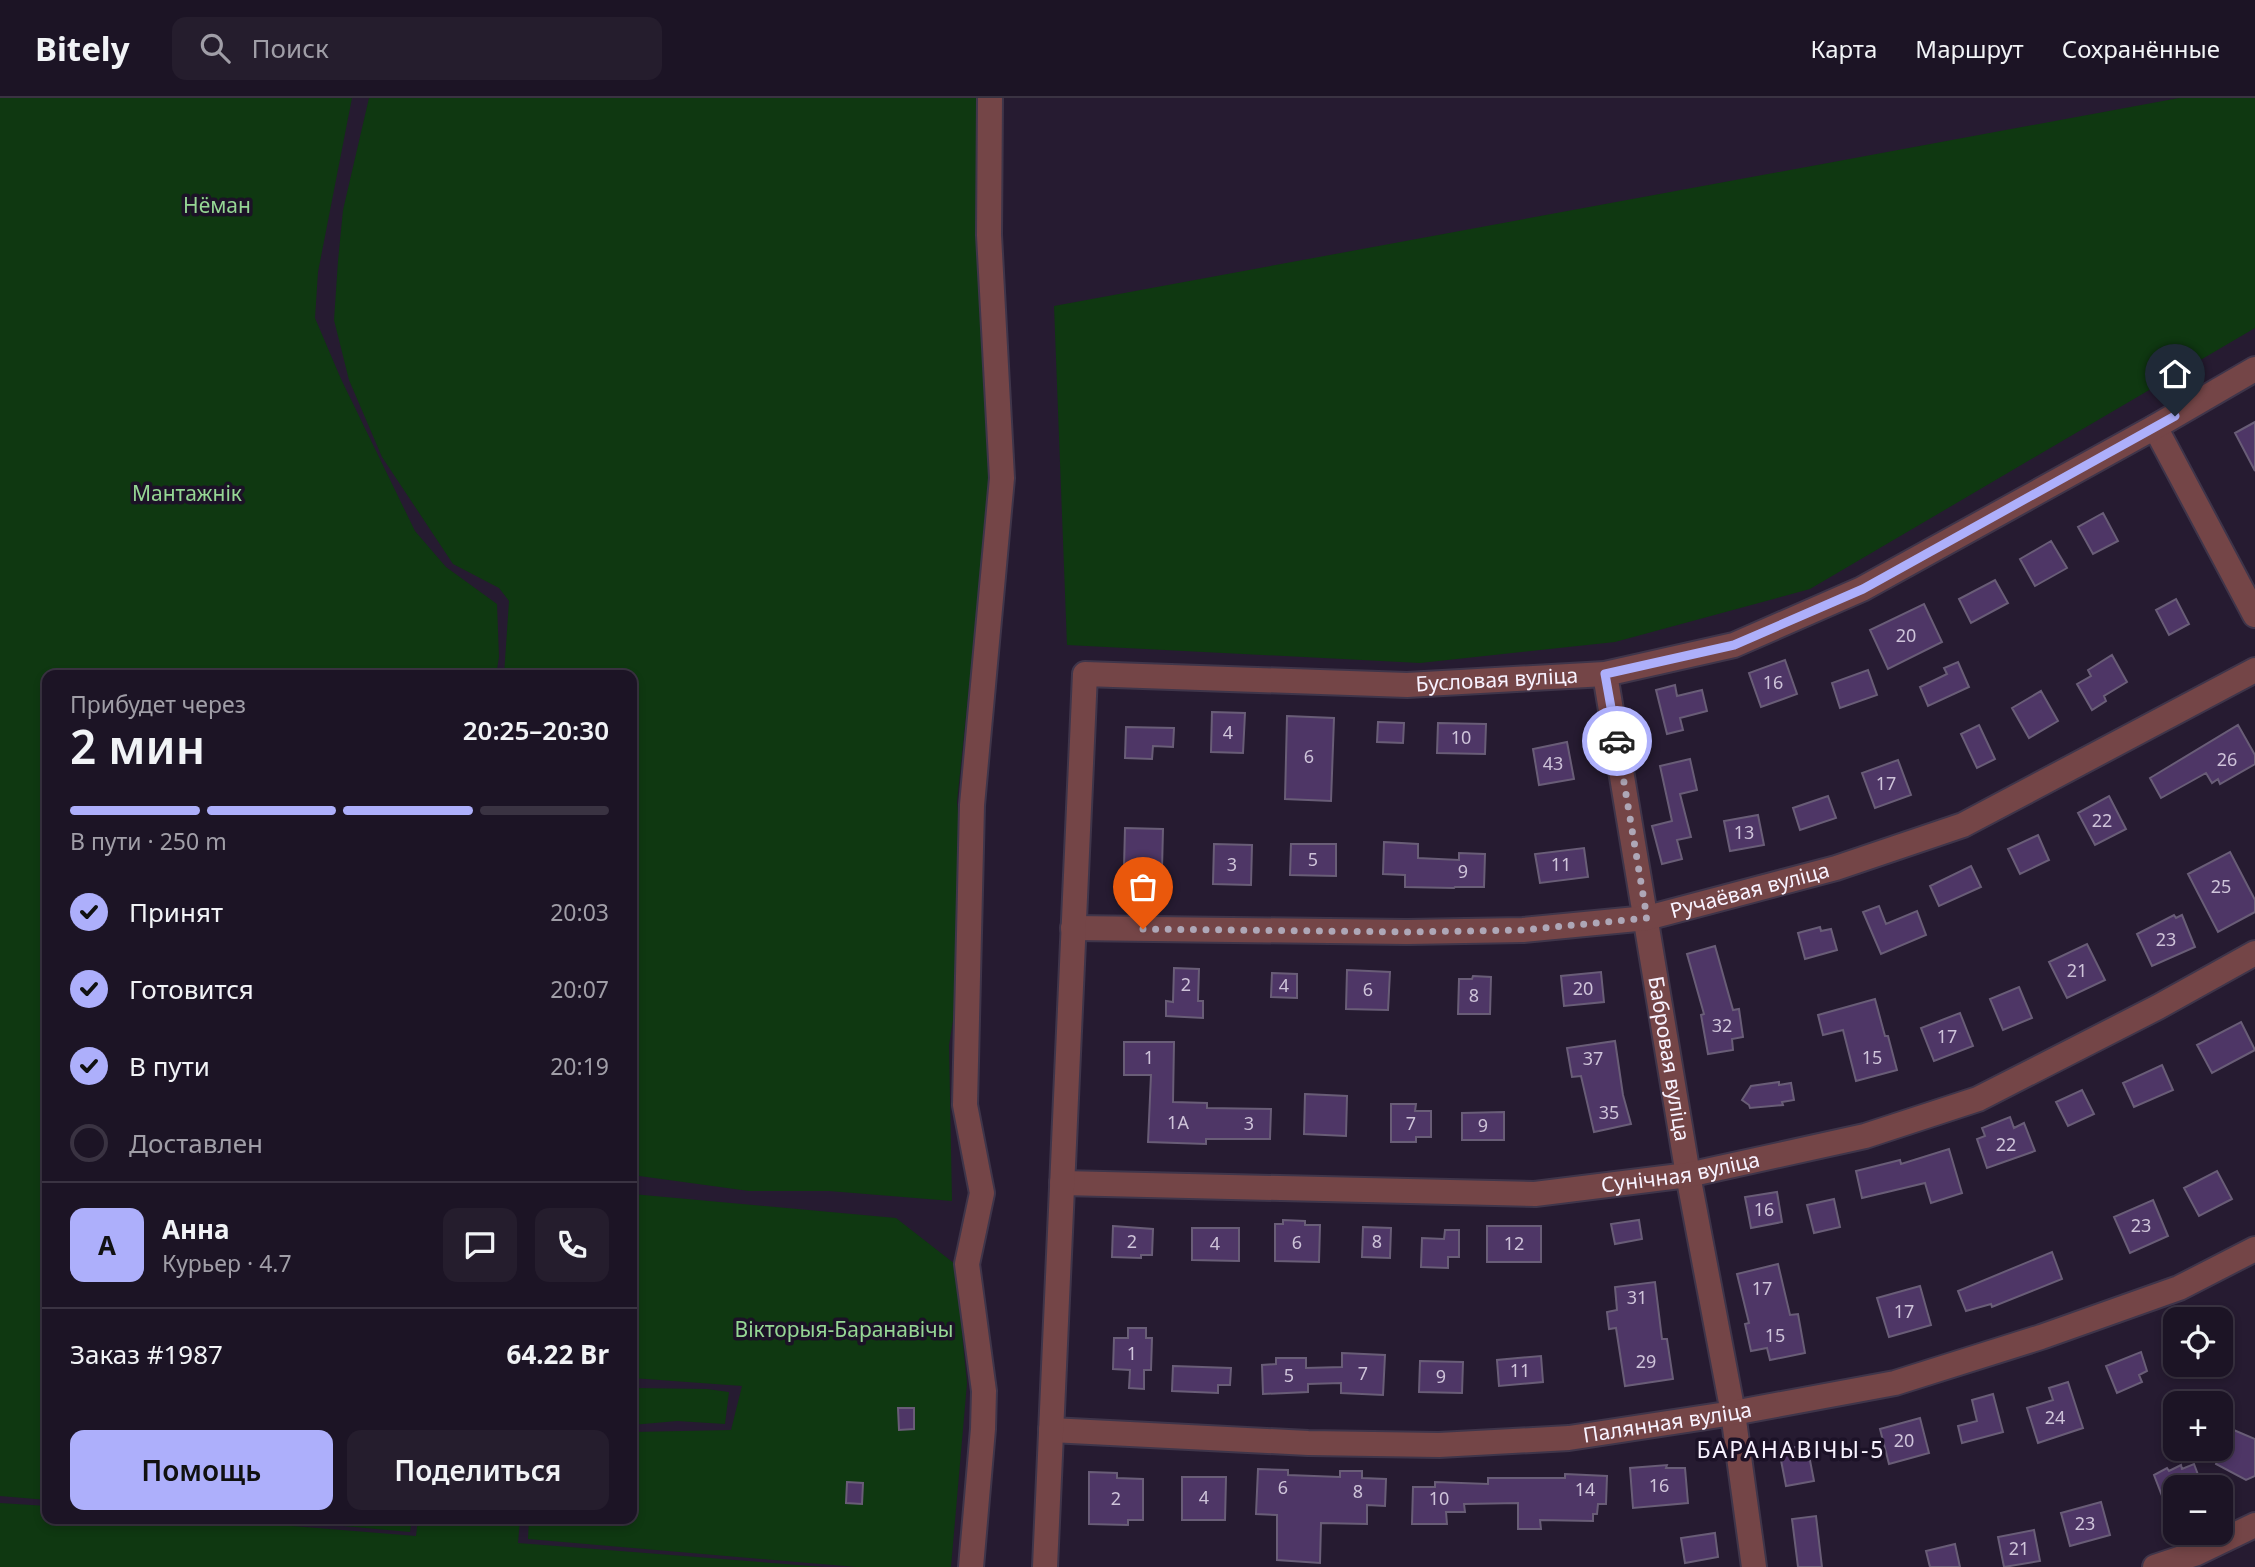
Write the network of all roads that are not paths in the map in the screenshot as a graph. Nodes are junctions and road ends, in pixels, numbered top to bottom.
1 (990, 98) edge
2 (2255, 369) edge
3 (2155, 427) junction
4 (2255, 615) edge
5 (2255, 670) edge
6 (1605, 674) junction
7 (1647, 918) junction
8 (1073, 928) junction
9 (2255, 953) edge
10 (1688, 1175) junction
11 (1062, 1183) junction
12 (2255, 1249) edge
13 (1732, 1413) junction
14 (1051, 1430) junction
15 (2255, 1525) edge
16 (971, 1567) edge
17 (1045, 1567) edge
18 (1754, 1567) edge
19 (2155, 1567) edge

1 - 16 street
2 - 3 street, Бусловая вуліца
3 - 4 street
3 - 6 street, Бусловая вуліца
5 - 7 street, Ручаёвая вуліца
6 - 7 street, Бабровая вуліца
6 - 8 street, Бусловая вуліца
7 - 8 street, Ручаёвая вуліца
7 - 10 street, Бабровая вуліца
8 - 11 street
9 - 10 street, Сунічная вуліца
10 - 11 street, Сунічная вуліца
10 - 13 street, Бабровая вуліца
11 - 14 street
12 - 13 street, Палянная вуліца
13 - 14 street, Палянная вуліца
13 - 18 street, Бабровая вуліца
14 - 17 street
15 - 19 street

